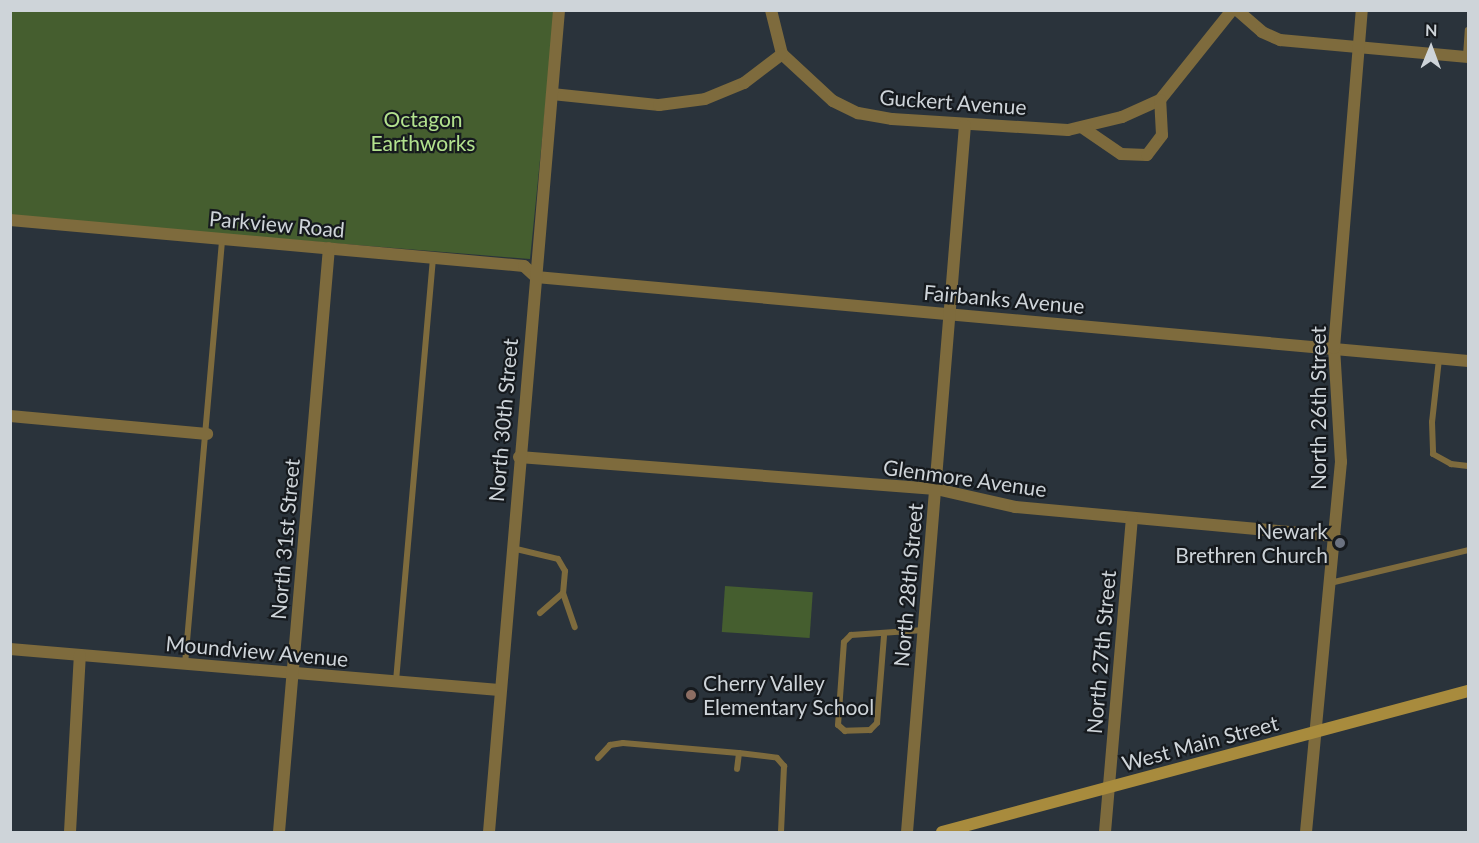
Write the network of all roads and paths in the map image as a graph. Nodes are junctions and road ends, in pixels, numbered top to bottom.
1 (559, 10) edge
2 (771, 10) edge
3 (1232, 10) edge
4 (1237, 10) edge
5 (1362, 10) edge
6 (1468, 30) edge
7 (1359, 48) junction
8 (782, 54) junction
9 (1467, 56) edge
10 (552, 94) junction
11 (1160, 100) junction
12 (965, 125) junction
13 (1083, 128) junction
14 (10, 220) edge
15 (222, 239) junction
16 (329, 248) junction
17 (433, 258) junction
18 (536, 277) junction
19 (949, 314) junction
20 (1334, 348) junction
21 (1440, 358) junction
22 (1468, 361) edge
23 (10, 416) edge
24 (207, 434) junction
25 (519, 457) junction
26 (1468, 466) edge
27 (936, 489) junction
28 (1132, 519) junction
29 (1335, 536) junction
30 (511, 548) junction
31 (1468, 550) edge
32 (1330, 582) junction
33 (563, 593) junction
34 (540, 613) dead end
35 (574, 627) dead end
36 (924, 630) junction
37 (884, 636) junction
38 (10, 649) edge
39 (80, 656) junction
40 (185, 664) junction
41 (293, 674) junction
42 (396, 682) junction
43 (500, 690) junction
44 (1468, 691) edge
45 (1315, 732) junction
46 (739, 753) junction
47 (598, 758) dead end
48 (737, 769) dead end
49 (1109, 788) junction
50 (70, 832) edge
51 (279, 832) edge
52 (489, 832) edge
53 (781, 832) edge
54 (907, 832) edge
55 (942, 832) edge
56 (1105, 832) edge
57 (1306, 832) edge

1 - 10 street, North 30th Street
2 - 8 street
3 - 11 street, Guckert Avenue
4 - 7 street
5 - 7 street, North 26th Street
6 - 9 lane
7 - 9 street
7 - 20 street, North 26th Street
8 - 10 street
8 - 12 street, Guckert Avenue
10 - 18 street, North 30th Street
11 - 13 street, Guckert Avenue
11 - 13 street
12 - 13 street, Guckert Avenue
12 - 19 street, North 28th Street
14 - 15 street, Parkview Road
15 - 16 street, Parkview Road
15 - 24 lane
16 - 17 street, Parkview Road
16 - 41 street, North 31st Street
17 - 18 street, Parkview Road
17 - 42 lane
18 - 19 street, Fairbanks Avenue
18 - 25 street, North 30th Street
19 - 20 street, Fairbanks Avenue
19 - 27 street, North 28th Street
20 - 21 street, Fairbanks Avenue
20 - 29 street, North 26th Street
21 - 22 street, Fairbanks Avenue
21 - 26 lane
23 - 24 street
24 - 40 lane
25 - 27 street, Glenmore Avenue
25 - 30 street, North 30th Street
27 - 28 street, Glenmore Avenue
27 - 36 street, North 28th Street
28 - 29 street, Glenmore Avenue
28 - 49 street, North 27th Street
29 - 32 street, North 26th Street
30 - 33 lane
30 - 43 street, North 30th Street
31 - 32 lane
32 - 45 street, North 26th Street
33 - 34 lane
33 - 35 lane
36 - 37 lane
36 - 54 street, North 28th Street
37 - 37 lane
38 - 39 street, Moundview Avenue
39 - 40 street, Moundview Avenue
39 - 50 street
40 - 41 street, Moundview Avenue
41 - 42 street, Moundview Avenue
41 - 51 street, North 31st Street
42 - 43 street, Moundview Avenue
43 - 52 street, North 30th Street
44 - 45 main road, West Main Street
45 - 49 main road, West Main Street
45 - 57 street, North 26th Street
46 - 47 lane
46 - 48 lane
46 - 53 lane
49 - 55 main road, West Main Street
49 - 56 street, North 27th Street

